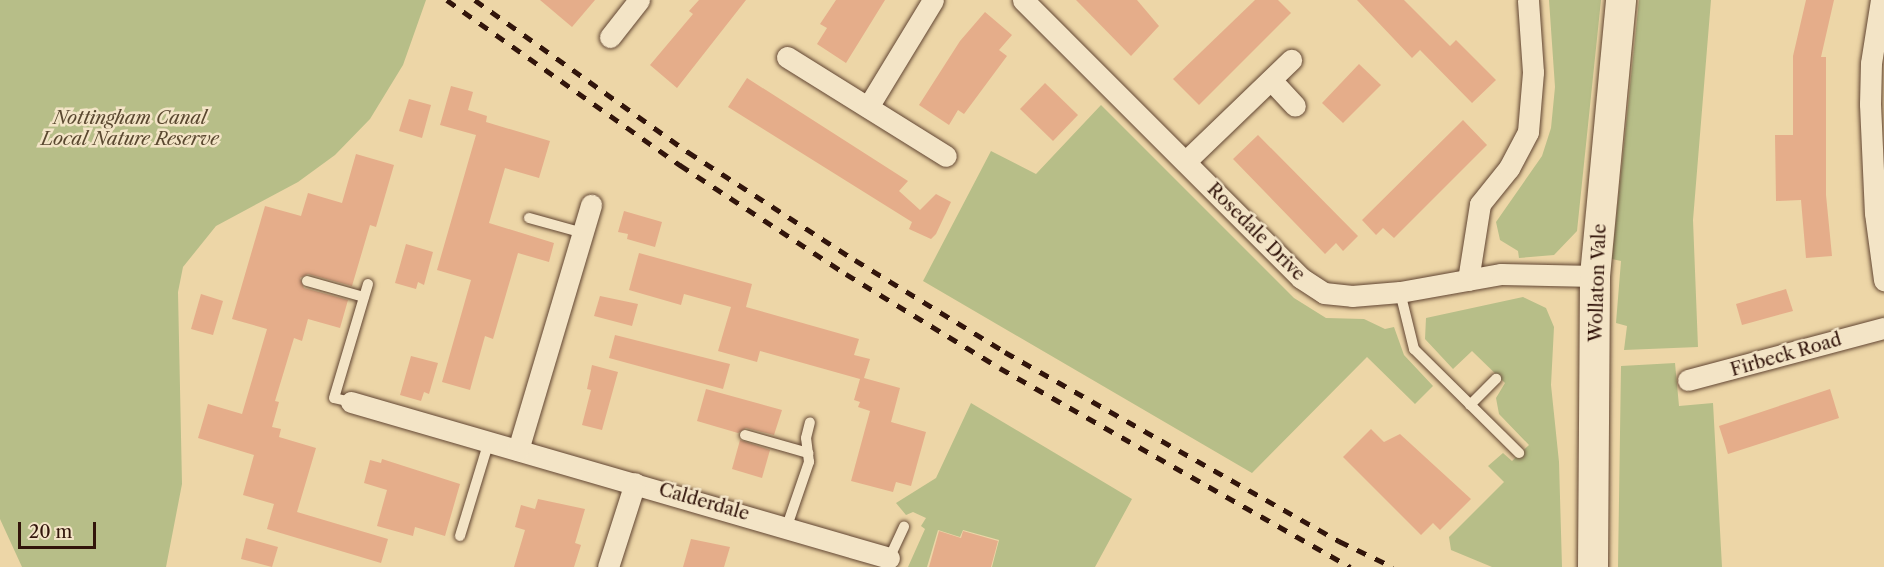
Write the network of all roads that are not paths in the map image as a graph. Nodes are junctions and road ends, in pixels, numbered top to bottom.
1 (639, 0) edge
2 (933, 0) edge
3 (1023, 0) edge
4 (1528, 0) edge
5 (1621, 0) edge
6 (1881, 0) edge
7 (610, 38) dead end
8 (787, 57) dead end
9 (1291, 60) dead end
10 (1270, 80) junction
11 (1295, 106) dead end
12 (868, 107) junction
13 (946, 156) dead end
14 (1186, 162) junction
15 (591, 205) dead end
16 (529, 218) dead end
17 (583, 233) junction
18 (1595, 276) junction
19 (308, 280) dead end
20 (1468, 280) junction
21 (1884, 280) edge
22 (368, 284) dead end
23 (1400, 292) junction
24 (364, 297) junction
25 (1884, 328) edge
26 (1496, 379) dead end
27 (1688, 380) dead end
28 (351, 402) joint
29 (1470, 405) junction
30 (810, 422) dead end
31 (745, 435) dead end
32 (489, 441) junction
33 (518, 450) junction
34 (808, 453) junction
35 (1519, 453) dead end
36 (635, 483) junction
37 (788, 526) junction
38 (904, 527) dead end
39 (460, 536) dead end
40 (888, 563) edge
41 (608, 567) edge
42 (1593, 567) edge

1 - 7 street
2 - 12 street
3 - 14 street, Rosedale Drive
4 - 20 street
5 - 18 street, Wollaton Vale
6 - 21 street
8 - 12 street
9 - 10 street
10 - 11 street
10 - 14 street
12 - 13 street
14 - 23 street, Rosedale Drive
15 - 17 street
16 - 17 lane
17 - 33 street
18 - 20 street, Rosedale Drive
18 - 42 street, Wollaton Vale
19 - 24 lane
20 - 23 street, Rosedale Drive
22 - 24 lane
23 - 29 lane
24 - 28 lane
25 - 27 street, Firbeck Road
26 - 29 lane
28 - 32 street, Calderdale
29 - 35 lane
30 - 34 lane
31 - 34 lane
32 - 33 street, Calderdale
32 - 39 lane
33 - 36 street, Calderdale
34 - 37 lane
36 - 37 street, Calderdale
36 - 41 street
37 - 40 street, Calderdale
38 - 40 lane

